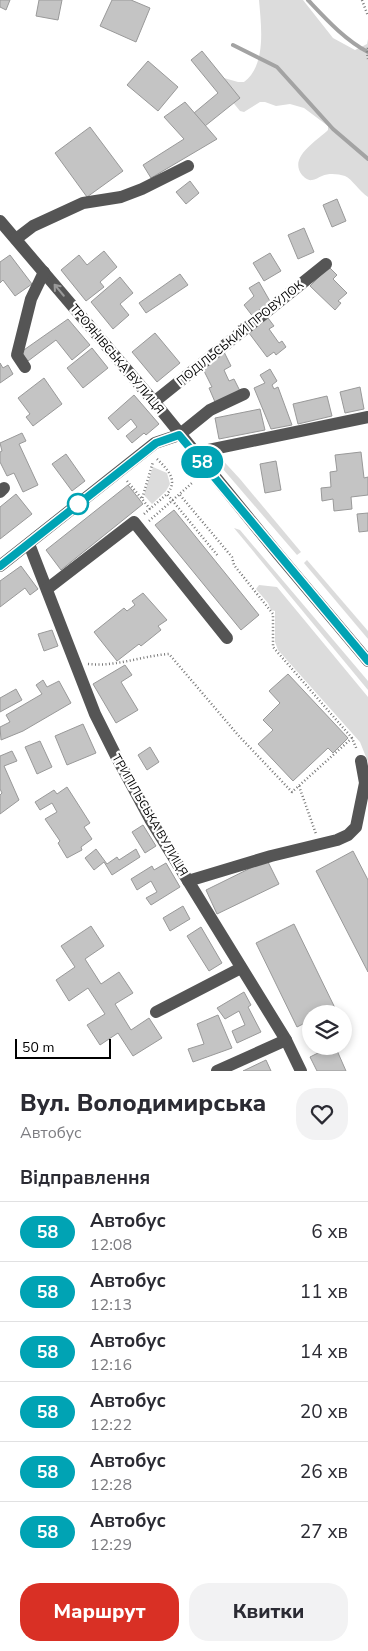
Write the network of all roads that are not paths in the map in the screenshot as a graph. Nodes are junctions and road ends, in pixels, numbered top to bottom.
1 (188, 166) dead end
2 (0, 221) edge
3 (16, 239) junction
4 (326, 264) dead end
5 (44, 272) junction
6 (25, 367) dead end
7 (244, 394) dead end
8 (154, 402) junction
9 (368, 418) edge
10 (179, 435) junction
11 (194, 452) junction
12 (29, 544) junction
13 (0, 566) edge
14 (48, 589) junction
15 (227, 638) dead end
16 (368, 661) edge
17 (361, 761) road end
18 (188, 881) junction
19 (241, 968) junction
20 (156, 1012) dead end
21 (286, 1040) junction
22 (217, 1071) edge
23 (301, 1071) edge

1 - 3 street
2 - 3 street, ТРОЯНІВСЬКА ВУЛИЦЯ
3 - 5 street, ТРОЯНІВСЬКА ВУЛИЦЯ
4 - 8 street, ПОДІЛЬСЬКИЙ ПРОВУЛОК
5 - 6 street
8 -> 5 street, ТРОЯНІВСЬКА ВУЛИЦЯ
7 - 10 street
8 - 10 street, ТРОЯНІВСЬКА ВУЛИЦЯ
9 - 11 street
10 - 11 street, ТРОЯНІВСЬКА ВУЛИЦЯ
10 - 12 street
11 - 16 street, ТРОЯНІВСЬКА ВУЛИЦЯ
12 - 13 street
12 - 14 street, ТРИПІЛЬСЬКА ВУЛИЦЯ
14 - 15 street
14 - 18 street, ТРИПІЛЬСЬКА ВУЛИЦЯ
17 - 18 street
18 - 19 street, ТРИПІЛЬСЬКА ВУЛИЦЯ
19 - 20 street
19 - 21 street, ТРИПІЛЬСЬКА ВУЛИЦЯ
21 - 22 street
21 - 23 street, ТРИПІЛЬСЬКА ВУЛИЦЯ

